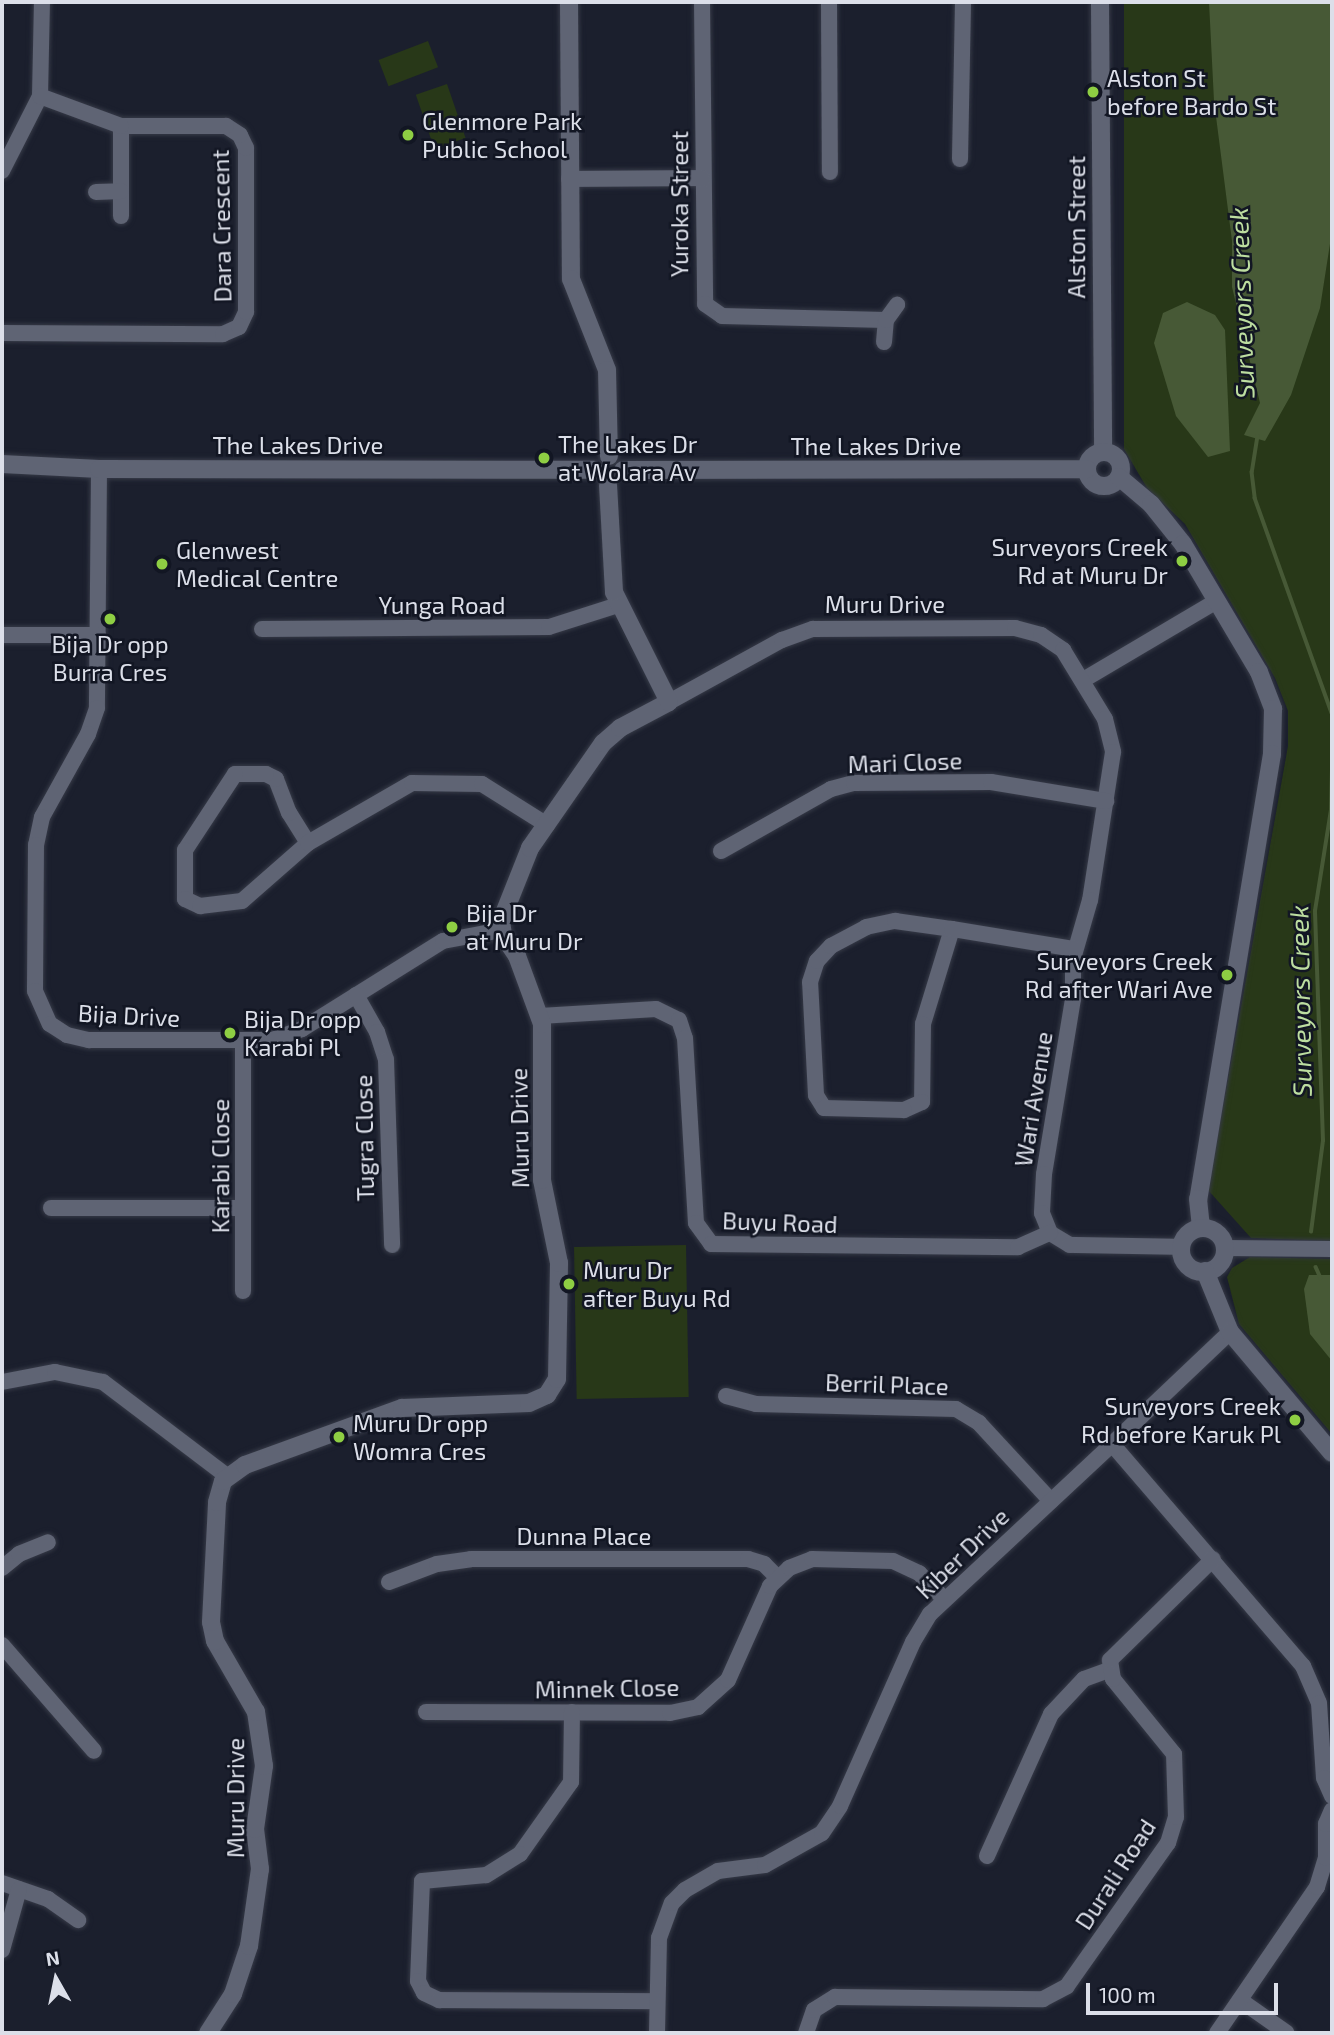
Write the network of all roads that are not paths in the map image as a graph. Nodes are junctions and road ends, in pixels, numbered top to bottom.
1 (42, 2) edge
2 (569, 2) edge
3 (702, 2) edge
4 (829, 2) edge
5 (963, 2) edge
6 (1100, 2) edge
7 (40, 96) junction
8 (121, 126) junction
9 (5, 154) edge
10 (960, 159) dead end
11 (2, 171) edge
12 (830, 172) dead end
13 (702, 178) junction
14 (569, 179) junction
15 (121, 191) junction
16 (96, 192) dead end
17 (121, 216) dead end
18 (897, 305) dead end
19 (886, 320) junction
20 (2, 333) edge
21 (884, 342) dead end
22 (1103, 452) junction
23 (609, 456) junction
24 (2, 457) edge
25 (2, 465) edge
26 (1087, 469) junction
27 (99, 470) junction
28 (594, 470) junction
29 (623, 470) junction
30 (1119, 477) junction
31 (608, 485) junction
32 (1215, 601) junction
33 (618, 605) junction
34 (262, 629) dead end
35 (2, 635) edge
36 (98, 635) junction
37 (1083, 680) junction
38 (669, 702) junction
39 (1107, 801) junction
40 (547, 825) junction
41 (308, 843) junction
42 (721, 851) dead end
43 (952, 929) junction
44 (501, 930) junction
45 (1074, 949) junction
46 (356, 995) junction
47 (540, 1016) junction
48 (243, 1041) junction
49 (51, 1208) dead end
50 (242, 1208) junction
51 (1201, 1228) junction
52 (1050, 1233) junction
53 (392, 1245) dead end
54 (1181, 1247) junction
55 (1225, 1248) junction
56 (1332, 1249) edge
57 (1205, 1271) junction
58 (243, 1291) dead end
59 (1230, 1332) junction
60 (2, 1382) edge
61 (726, 1396) dead end
62 (1112, 1444) junction
63 (1332, 1452) edge
64 (227, 1476) junction
65 (1051, 1501) junction
66 (48, 1542) dead end
67 (1213, 1559) junction
68 (2, 1568) edge
69 (777, 1577) junction
70 (388, 1582) dead end
71 (944, 1599) junction
72 (2, 1645) edge
73 (1110, 1670) junction
74 (426, 1712) dead end
75 (572, 1712) junction
76 (94, 1751) dead end
77 (1332, 1796) edge
78 (1332, 1810) edge
79 (987, 1856) dead end
80 (2, 1883) edge
81 (19, 1889) junction
82 (78, 1920) dead end
83 (2, 1950) edge
84 (1240, 2000) junction
85 (657, 2001) junction
86 (208, 2033) edge
87 (657, 2033) edge
88 (806, 2033) edge
89 (1217, 2033) edge
90 (1287, 2033) edge

1 - 7 street
2 - 14 street
3 - 13 street, Yuroka Street
4 - 12 street
5 - 10 street
6 - 22 street, Alston Street
7 - 8 street, Dara Crescent
7 - 9 street
8 - 15 street
8 - 20 street, Dara Crescent
9 - 11 street
13 - 14 street
13 - 19 street, Yuroka Street
14 - 23 street
15 - 16 street
15 - 17 street
18 - 19 street
19 - 21 street
22 - 26 street
22 - 30 street
23 - 28 street
23 - 29 street
24 - 25 street
25 - 27 street, The Lakes Drive
26 - 29 street, The Lakes Drive
26 - 30 street
27 - 28 street, The Lakes Drive
27 - 36 street, Bija Drive
28 - 31 street
29 - 31 street
30 - 32 street
31 - 33 street
32 - 37 street
32 - 51 street
33 - 34 street, Yunga Road
33 - 38 street
35 - 36 street
36 - 48 street, Bija Drive
37 - 38 street, Muru Drive
37 - 39 street, Wari Avenue
38 - 40 street, Muru Drive
39 - 42 street, Mari Close
39 - 45 street, Wari Avenue
40 - 41 street
40 - 44 street, Muru Drive
41 - 41 street
43 - 43 street
43 - 45 street
44 - 46 street, Bija Drive
44 - 47 street, Muru Drive
45 - 52 street, Wari Avenue
46 - 48 street, Bija Drive
46 - 53 street, Tugra Close
47 - 52 street, Buyu Road
47 - 64 street, Muru Drive
48 - 50 street, Karabi Close
49 - 50 street
50 - 58 street, Karabi Close
51 - 54 street
51 - 55 street
52 - 54 street
54 - 57 street
55 - 56 street
55 - 57 street
57 - 59 street
59 - 62 street, Kiber Drive
59 - 63 street
60 - 64 street
61 - 65 street, Berril Place
62 - 65 street, Kiber Drive
62 - 67 street
64 - 86 street, Muru Drive
65 - 71 street, Kiber Drive
66 - 68 street
67 - 73 street
67 - 77 street
69 - 70 street, Dunna Place
69 - 71 street
69 - 75 street, Minnek Close
71 - 85 street, Kiber Drive
72 - 76 street
73 - 79 street
73 - 88 street, Durali Road
74 - 75 street, Minnek Close
75 - 85 street
78 - 84 street
80 - 81 street
81 - 82 street
81 - 83 street
84 - 89 street
84 - 90 street
85 - 87 street, Kiber Drive

